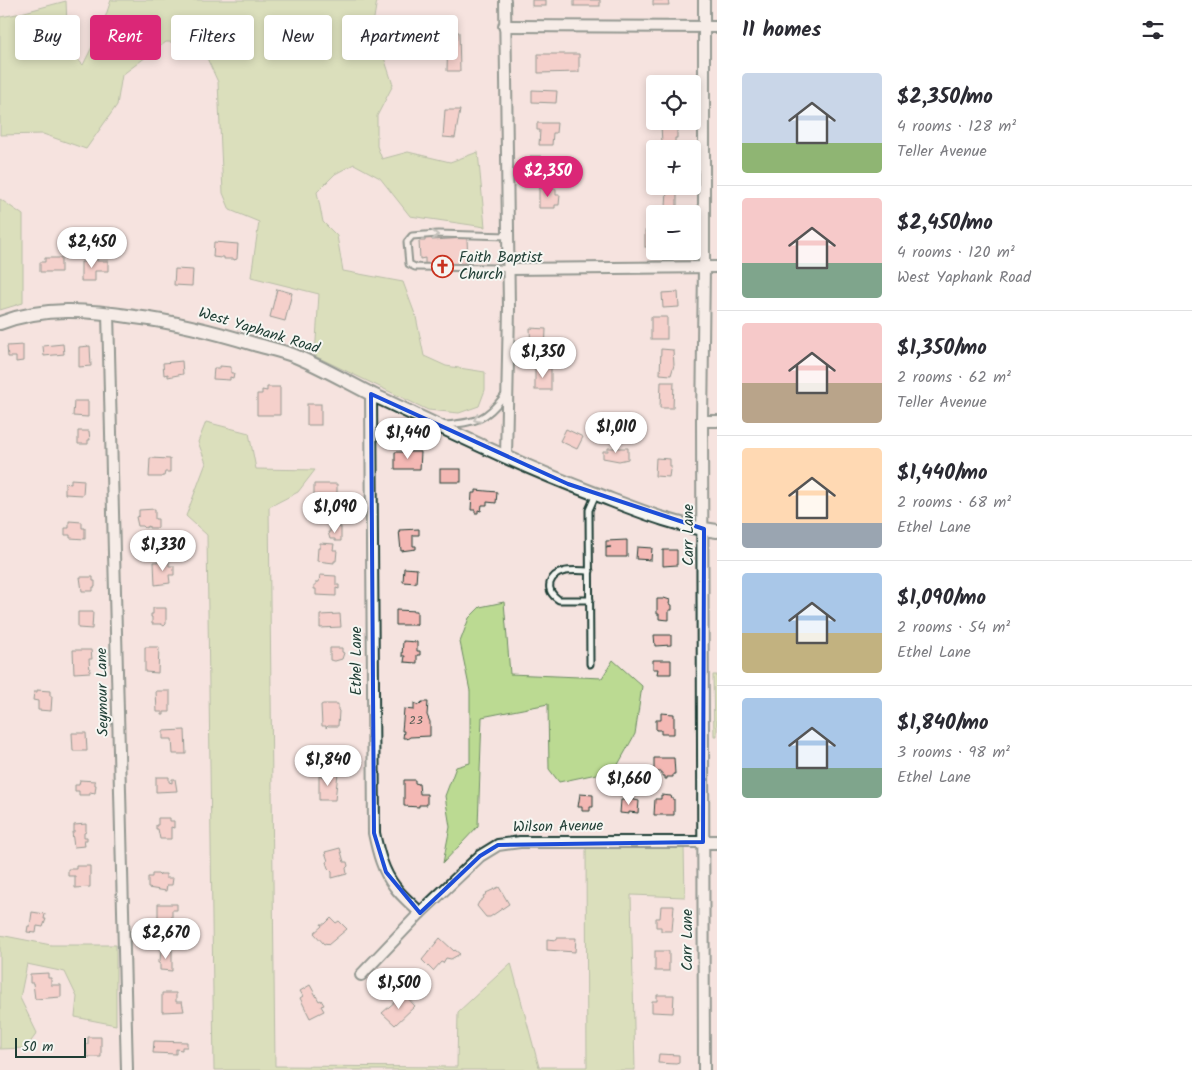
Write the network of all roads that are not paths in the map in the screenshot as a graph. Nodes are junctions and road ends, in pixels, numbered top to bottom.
1 (505, 0) edge
2 (704, 0) edge
3 (504, 26) junction
4 (704, 27) junction
5 (717, 27) edge
6 (508, 236) junction
7 (704, 267) junction
8 (717, 267) edge
9 (509, 269) junction
10 (108, 313) junction
11 (0, 323) edge
12 (507, 392) junction
13 (371, 394) junction
14 (702, 421) junction
15 (717, 421) edge
16 (436, 425) junction
17 (506, 457) junction
18 (596, 494) junction
19 (704, 529) junction
20 (717, 531) edge
21 (590, 571) junction
22 (590, 600) junction
23 (590, 664) dead end
24 (703, 842) junction
25 (717, 842) edge
26 (420, 913) junction
27 (361, 975) dead end
28 (127, 1070) edge
29 (704, 1070) edge

1 - 3 street
2 - 4 street, Carr Lane
3 - 4 street
3 - 6 street
4 - 5 street
4 - 7 street, Carr Lane
6 - 9 street
9 -> 6 lane
7 - 8 street
7 - 9 street
7 - 14 street, Carr Lane
9 - 12 street
10 - 11 street, West Yaphank Road
10 - 13 street, West Yaphank Road
10 - 28 street, Seymour Lane
12 -> 16 lane
12 - 17 street
13 - 16 street, West Yaphank Road
13 - 26 street, Ethel Lane
14 - 15 street
14 - 19 street, Carr Lane
16 - 17 street, West Yaphank Road
17 - 18 street, West Yaphank Road
18 - 19 street, West Yaphank Road
18 - 21 lane
19 - 20 street, West Yaphank Road
19 - 24 street, Carr Lane
21 - 22 lane
21 - 22 lane
22 - 23 lane
24 - 25 street, Wilson Avenue
24 - 26 street, Wilson Avenue
24 - 29 street, Carr Lane
26 - 27 street, Wilson Avenue

